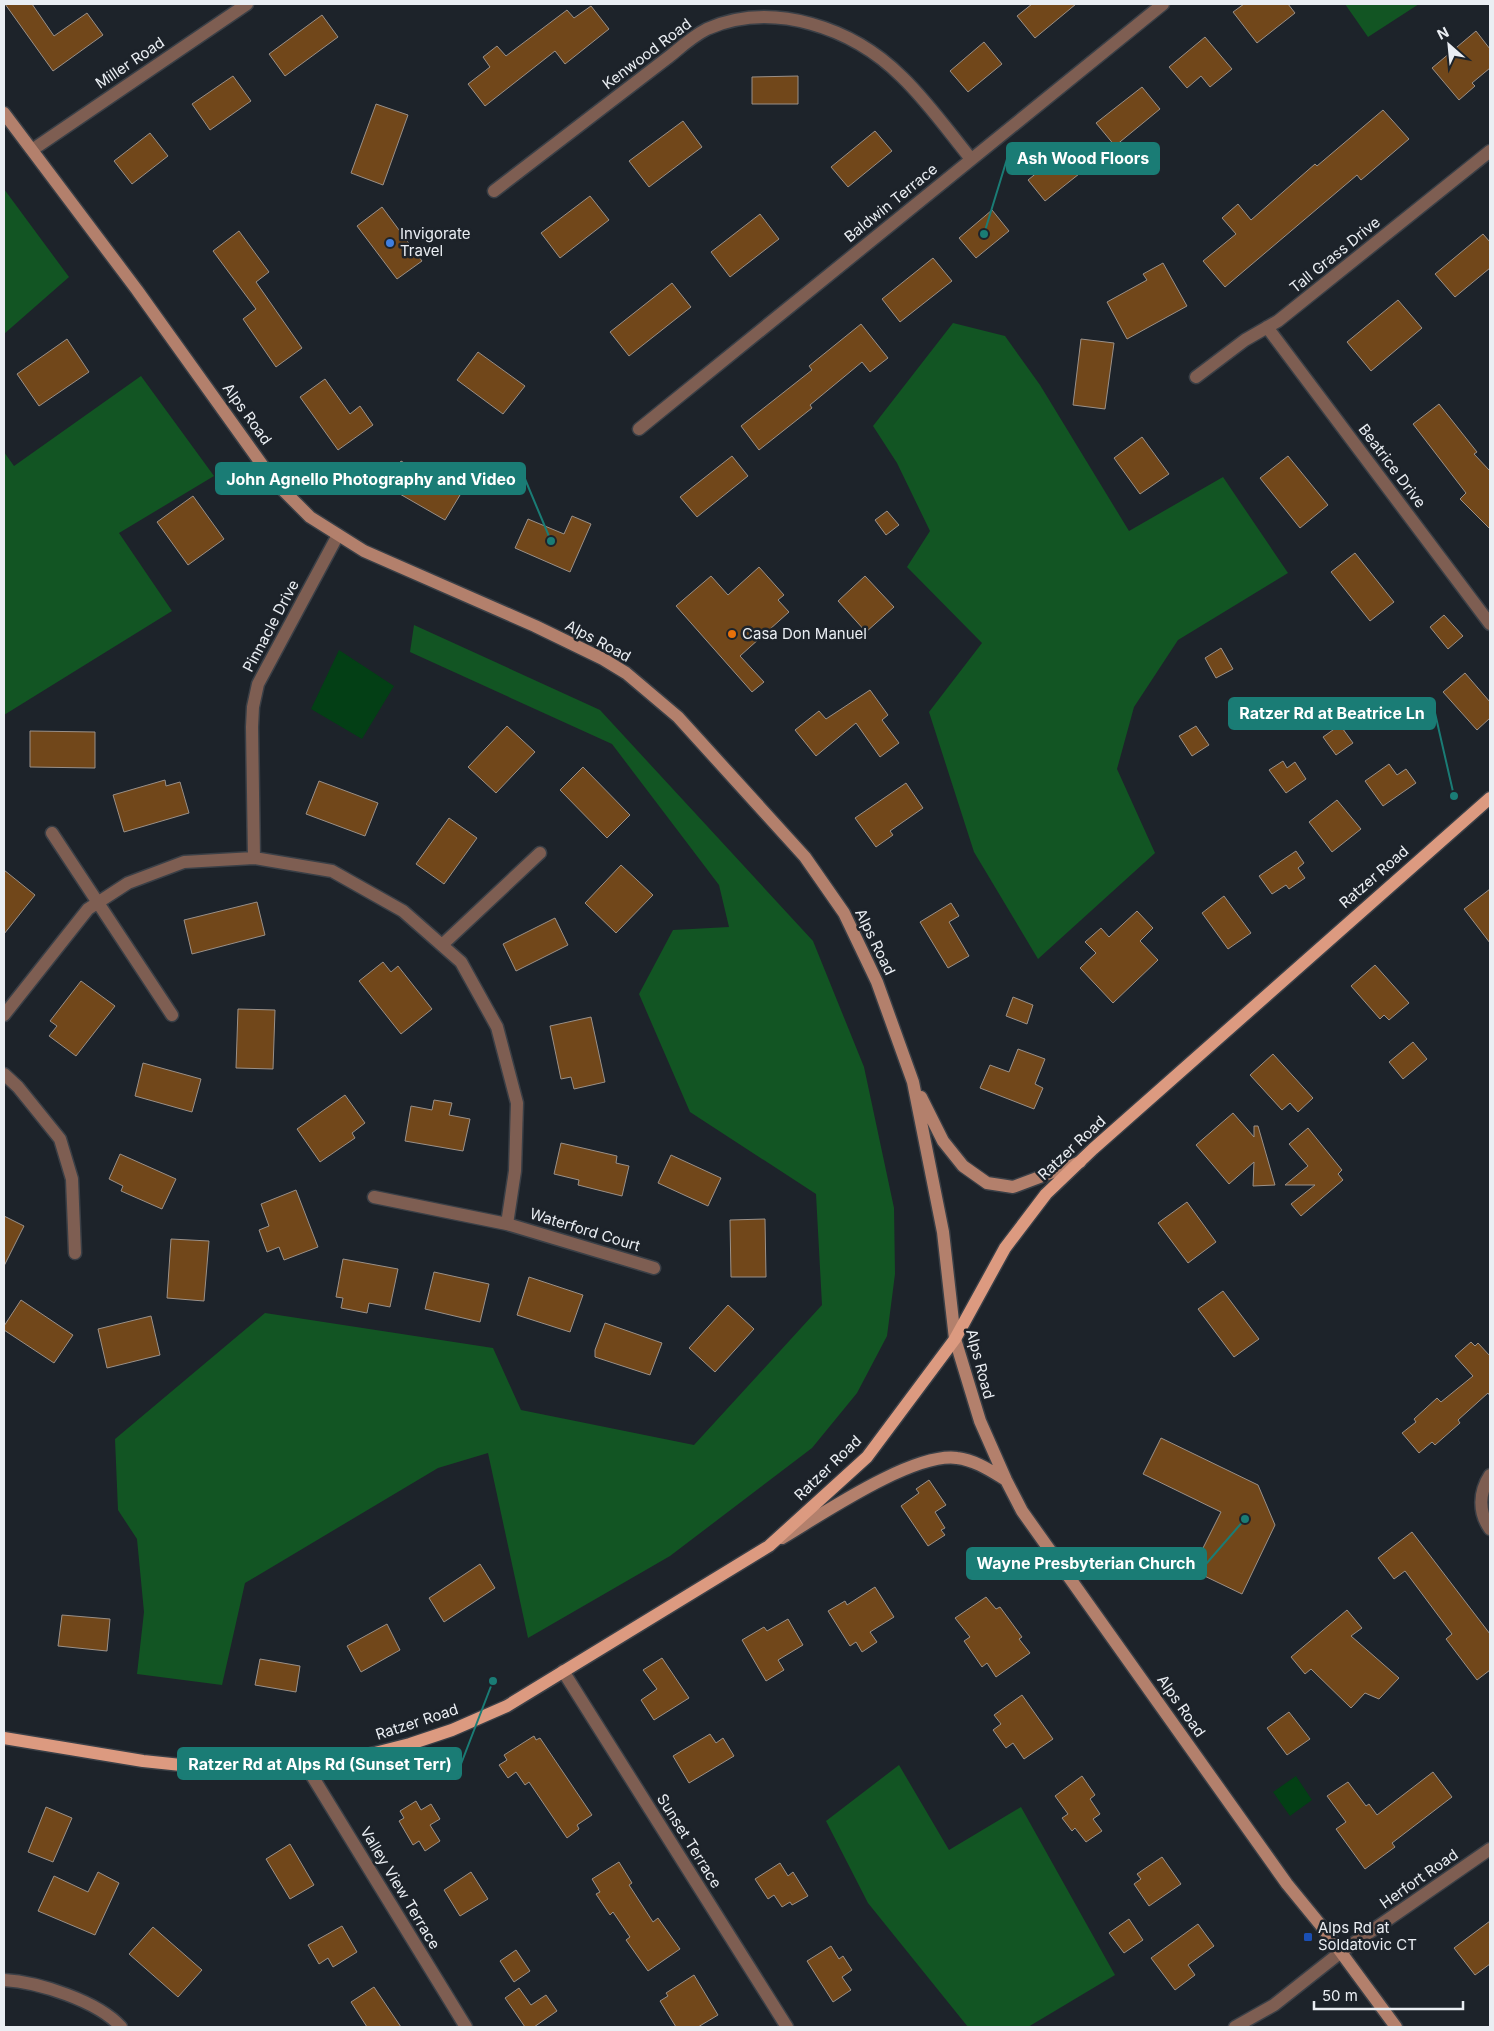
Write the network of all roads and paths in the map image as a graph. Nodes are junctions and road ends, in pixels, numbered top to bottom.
1 (247, 4) edge
2 (1163, 4) edge
3 (4, 113) edge
4 (32, 150) junction
5 (1490, 151) edge
6 (971, 159) junction
7 (494, 191) dead end
8 (1267, 327) junction
9 (1196, 376) dead end
10 (639, 429) dead end
11 (338, 535) junction
12 (1490, 624) edge
13 (1490, 798) edge
14 (52, 833) dead end
15 (540, 853) dead end
16 (254, 858) junction
17 (98, 902) junction
18 (442, 945) junction
19 (4, 1015) edge
20 (172, 1015) dead end
21 (4, 1074) edge
22 (913, 1082) junction
23 (1080, 1162) junction
24 (374, 1197) dead end
25 (507, 1224) junction
26 (75, 1253) dead end
27 (654, 1268) dead end
28 (955, 1340) junction
29 (1490, 1475) edge
30 (1006, 1480) junction
31 (1490, 1529) edge
32 (769, 1546) junction
33 (563, 1671) junction
34 (4, 1738) edge
35 (306, 1766) junction
36 (1490, 1849) edge
37 (1341, 1952) junction
38 (4, 1980) edge
39 (121, 2027) edge
40 (466, 2027) edge
41 (787, 2027) edge
42 (1235, 2027) edge
43 (1396, 2027) edge

1 - 4 street, Miller Road
2 - 6 street, Baldwin Terrace
3 - 4 main road, Alps Road
4 - 11 main road, Alps Road
5 - 8 street, Tall Grass Drive
6 - 7 street, Kenwood Road
6 - 10 street, Baldwin Terrace
8 - 9 street, Tall Grass Drive
8 - 12 street, Beatrice Drive
11 - 16 street, Pinnacle Drive
11 - 22 main road, Alps Road
13 - 23 main road, Ratzer Road
14 - 17 street
15 - 18 street
16 - 17 street
16 - 18 street
17 - 19 street
17 - 20 street
18 - 25 street
21 - 26 street
22 - 23 main road
22 - 28 main road, Alps Road
23 - 28 main road, Ratzer Road
24 - 25 street, Waterford Court
25 - 27 street, Waterford Court
28 - 30 main road, Alps Road
28 - 32 main road, Ratzer Road
29 - 31 street
30 - 32 main road
30 - 37 main road, Alps Road
32 - 33 main road, Ratzer Road
33 - 35 main road, Ratzer Road
33 - 41 street, Sunset Terrace
34 - 35 main road, Ratzer Road
35 - 40 street, Valley View Terrace
36 - 37 street, Herfort Road
37 - 42 street, Herfort Road
37 - 43 main road, Alps Road
38 - 39 street

